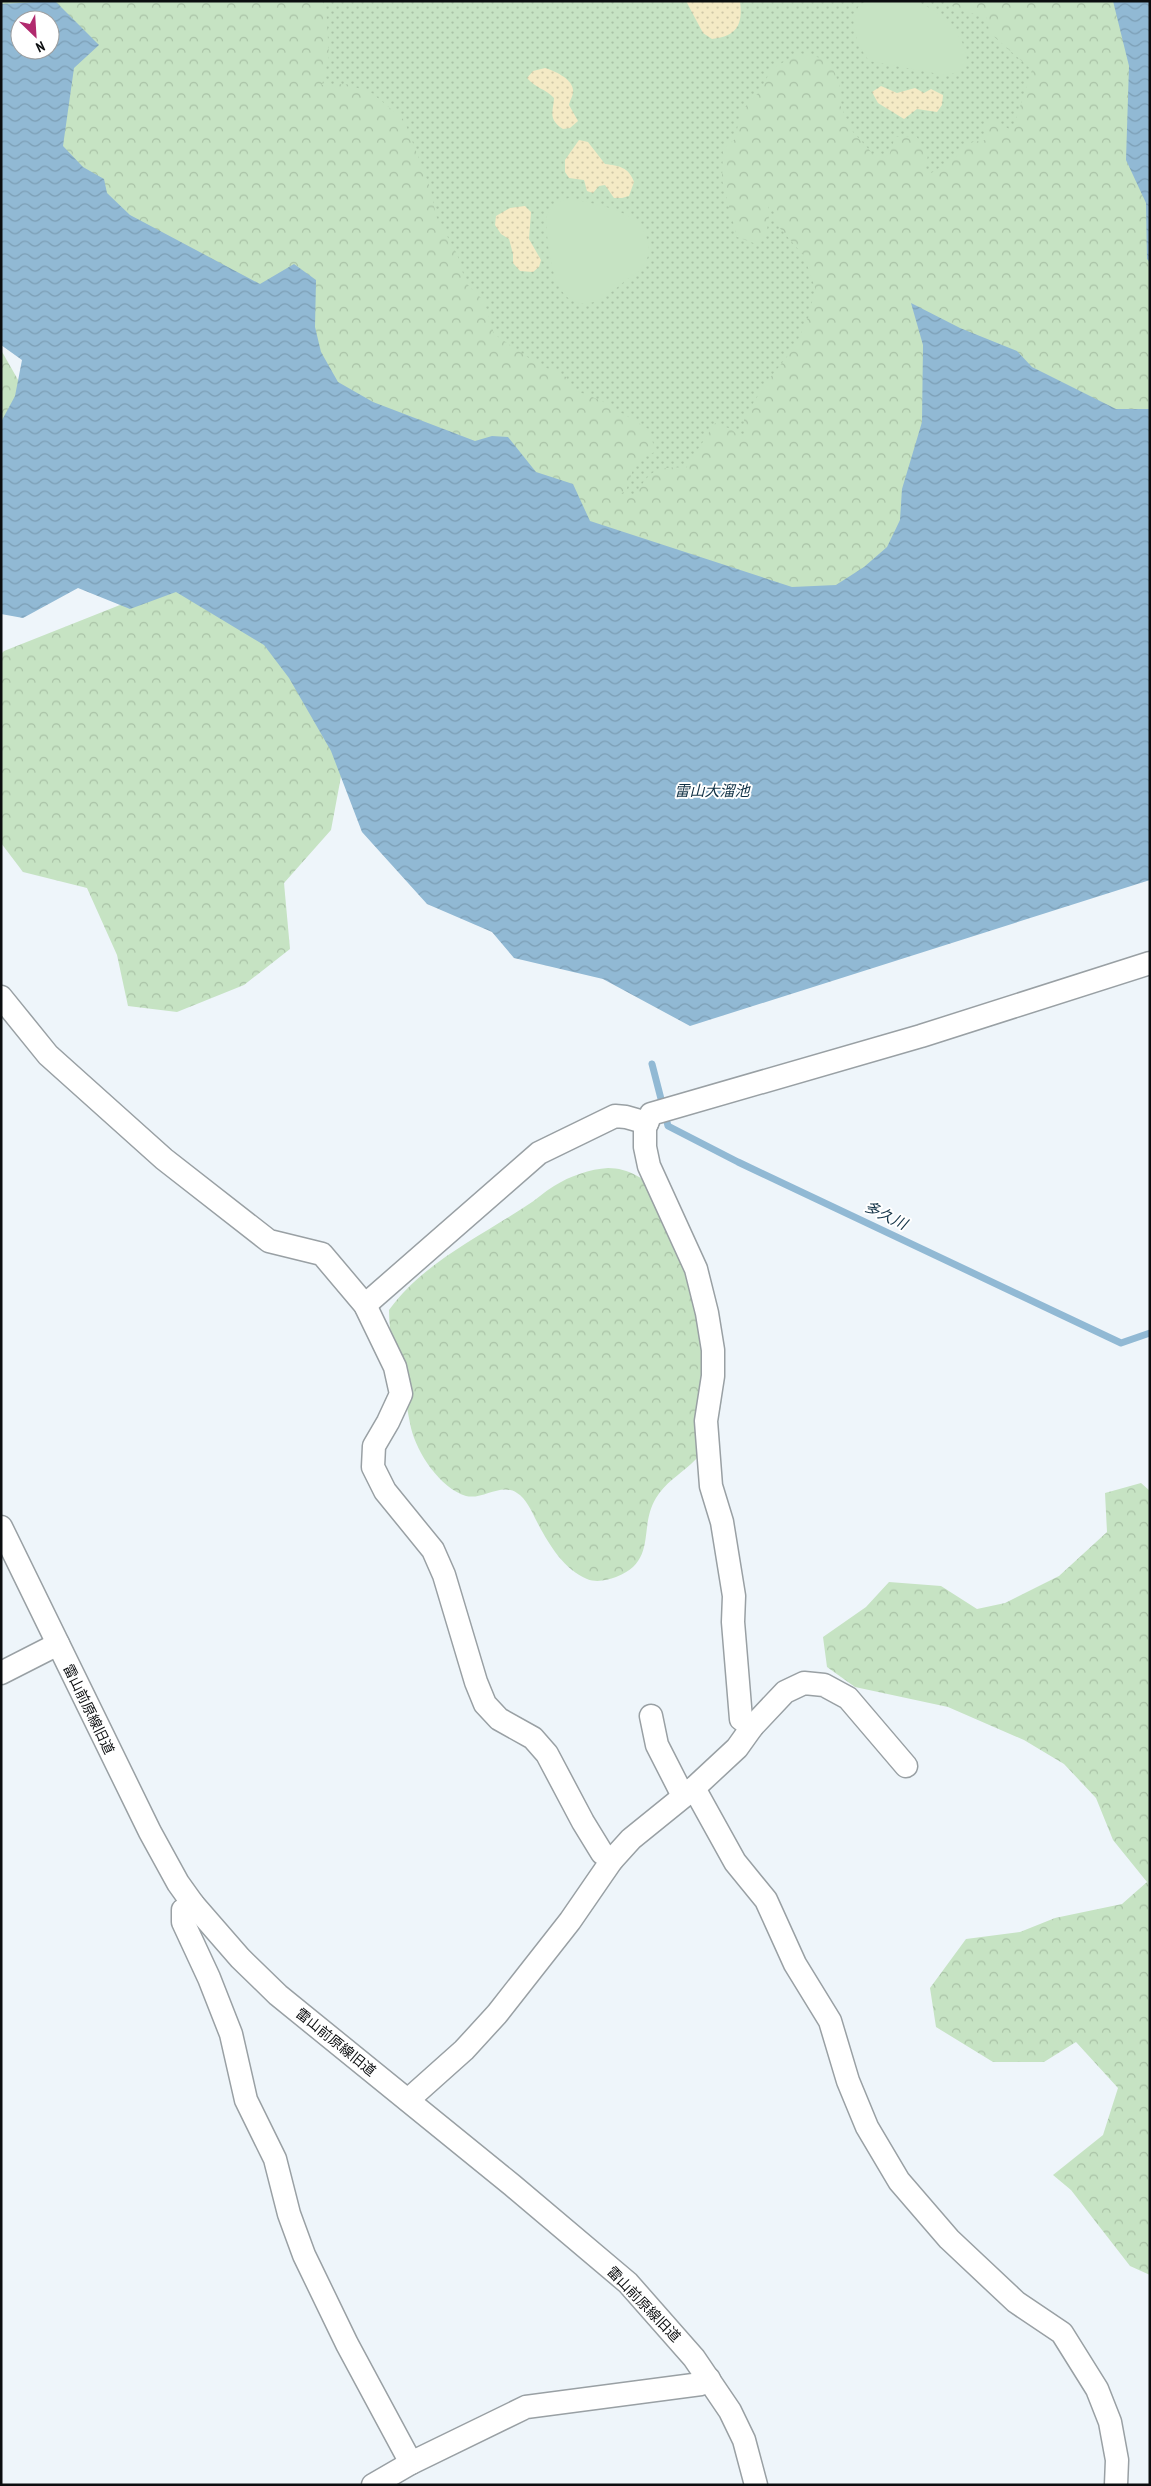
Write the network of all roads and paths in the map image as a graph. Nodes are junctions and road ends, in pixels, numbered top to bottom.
1 (1150, 963) edge
2 (1, 997) edge
3 (649, 1119) junction
4 (366, 1306) junction
5 (1, 1527) edge
6 (58, 1644) junction
7 (1, 1673) edge
8 (651, 1716) dead end
9 (752, 1727) junction
10 (906, 1766) dead end
11 (688, 1792) junction
12 (612, 1860) junction
13 (193, 1904) junction
14 (408, 2100) junction
15 (709, 2379) junction
16 (411, 2463) junction
17 (373, 2485) edge
18 (756, 2485) edge
19 (1116, 2485) edge

1 - 3 street
2 - 4 street
3 - 4 street
3 - 9 street
4 - 12 street
5 - 6 street, 雷山前原線旧道
6 - 7 street
6 - 13 street, 雷山前原線旧道
8 - 11 street
9 - 10 street
9 - 11 street
11 - 12 street
11 - 19 street
12 - 14 street
13 - 14 street, 雷山前原線旧道
13 - 16 street
14 - 15 street, 雷山前原線旧道
15 - 16 street
15 - 18 street, 雷山前原線旧道
16 - 17 street

